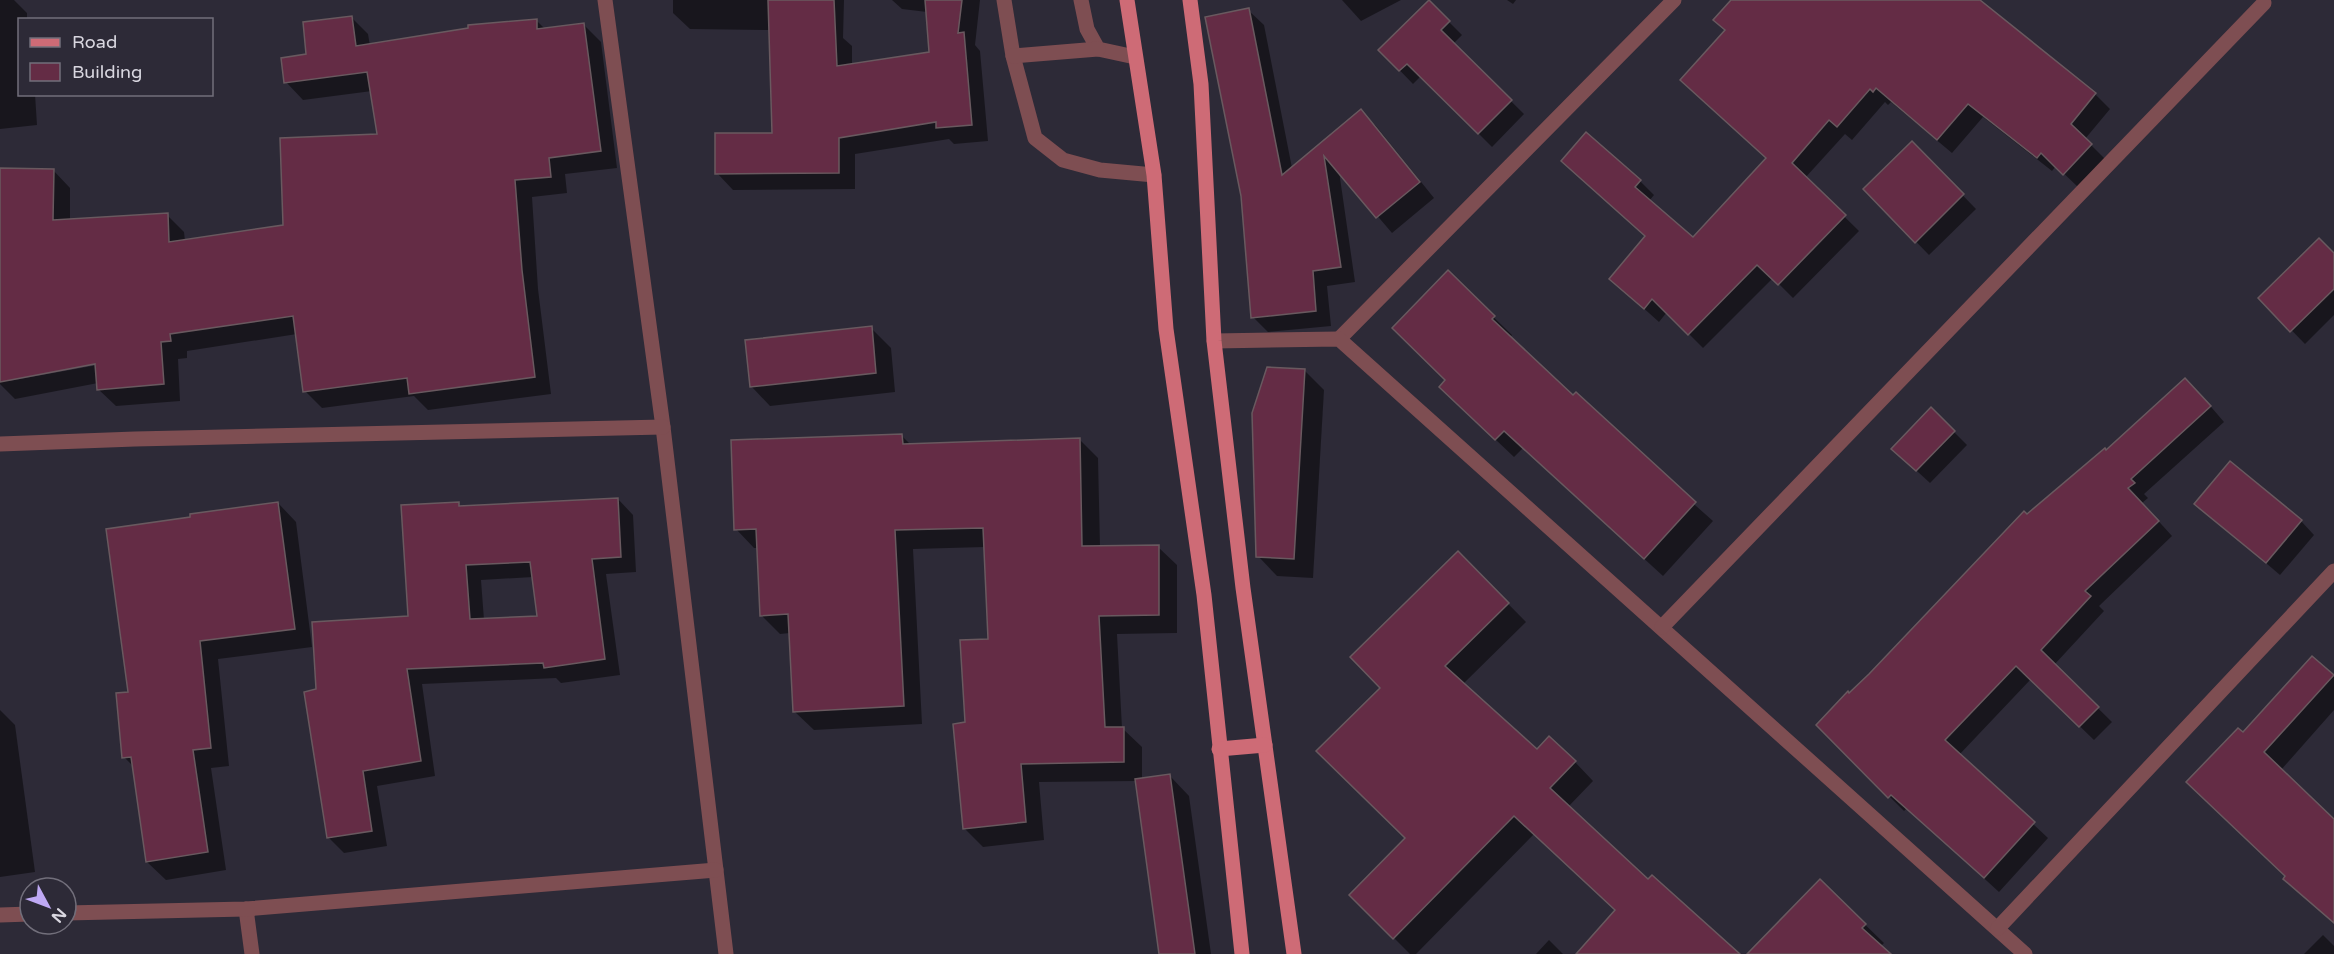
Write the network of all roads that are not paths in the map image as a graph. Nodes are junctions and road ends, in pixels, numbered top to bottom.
1 (605, 0) edge
2 (1004, 0) edge
3 (1081, 0) edge
4 (1127, 0) edge
5 (1190, 0) edge
6 (1674, 0) edge
7 (2264, 3) dead end
8 (1098, 49) junction
9 (1013, 57) junction
10 (1135, 57) junction
11 (1154, 174) junction
12 (1339, 339) junction
13 (1214, 341) junction
14 (663, 428) junction
15 (0, 444) edge
16 (2334, 571) edge
17 (1662, 627) junction
18 (1265, 745) junction
19 (1219, 749) junction
20 (716, 870) junction
21 (246, 909) junction
22 (78, 913) edge
23 (18, 914) edge
24 (0, 915) edge
25 (1998, 928) junction
26 (252, 954) edge
27 (726, 954) edge
28 (1242, 954) edge
29 (1294, 954) edge
30 (2025, 954) edge

1 - 14 street
2 - 9 street
3 - 8 street
4 - 10 main road
5 - 13 main road
6 - 12 street
7 - 17 street
8 - 9 street
8 - 10 street
9 - 11 street
10 - 11 main road
11 - 19 main road
12 - 13 street
12 - 17 street
13 - 18 main road
14 - 15 street
14 - 20 street
16 - 25 street
17 - 25 street
18 - 19 main road
18 - 29 main road
19 - 28 main road
20 - 21 street
20 - 27 street
21 - 22 street
21 - 26 street
23 - 24 street
25 - 30 street

